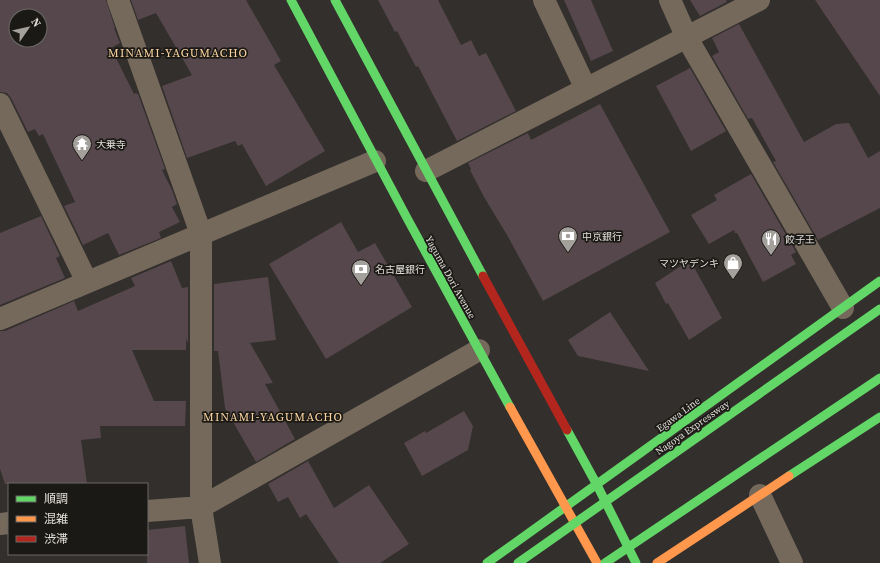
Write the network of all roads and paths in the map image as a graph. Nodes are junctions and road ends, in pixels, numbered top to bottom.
1 (118, 0) edge
2 (291, 0) edge
3 (335, 0) edge
4 (544, 0) edge
5 (670, 0) edge
6 (759, 0) edge
7 (687, 38) junction
8 (586, 89) junction
9 (0, 104) edge
10 (375, 160) junction
11 (426, 171) junction
12 (201, 234) junction
13 (880, 281) edge
14 (87, 282) junction
15 (843, 308) junction
16 (880, 309) edge
17 (0, 319) edge
18 (479, 350) junction
19 (880, 378) edge
20 (880, 417) edge
21 (597, 485) junction
22 (760, 495) junction
23 (201, 506) junction
24 (567, 506) junction
25 (148, 511) edge
26 (210, 563) edge
27 (487, 563) edge
28 (518, 563) edge
29 (597, 563) edge
30 (605, 563) edge
31 (636, 563) edge
32 (657, 563) edge
33 (792, 563) edge

1 - 12 street
2 - 10 main road, Yaguma Dori Avenue
3 - 11 main road
4 - 8 street
5 - 7 street
6 - 7 street
7 - 8 street
7 - 15 street
8 - 11 street
9 - 14 street
10 - 12 street
10 - 18 main road, Yaguma Dori Avenue
11 - 21 main road
12 - 14 street
12 - 23 street
13 - 15 main road, Egawa Line
14 - 17 street
15 - 21 main road, Egawa Line
16 - 28 main road, Nagoya Expressway, bridge
18 - 23 street
18 - 24 main road, Yaguma Dori Avenue
19 - 30 main road, bridge
20 - 22 main road
21 - 24 main road, Egawa Line
21 - 31 main road
22 - 32 main road
22 - 33 street
23 - 25 street
23 - 26 street
24 - 27 main road, Egawa Line
24 - 29 main road, Yaguma Dori Avenue

